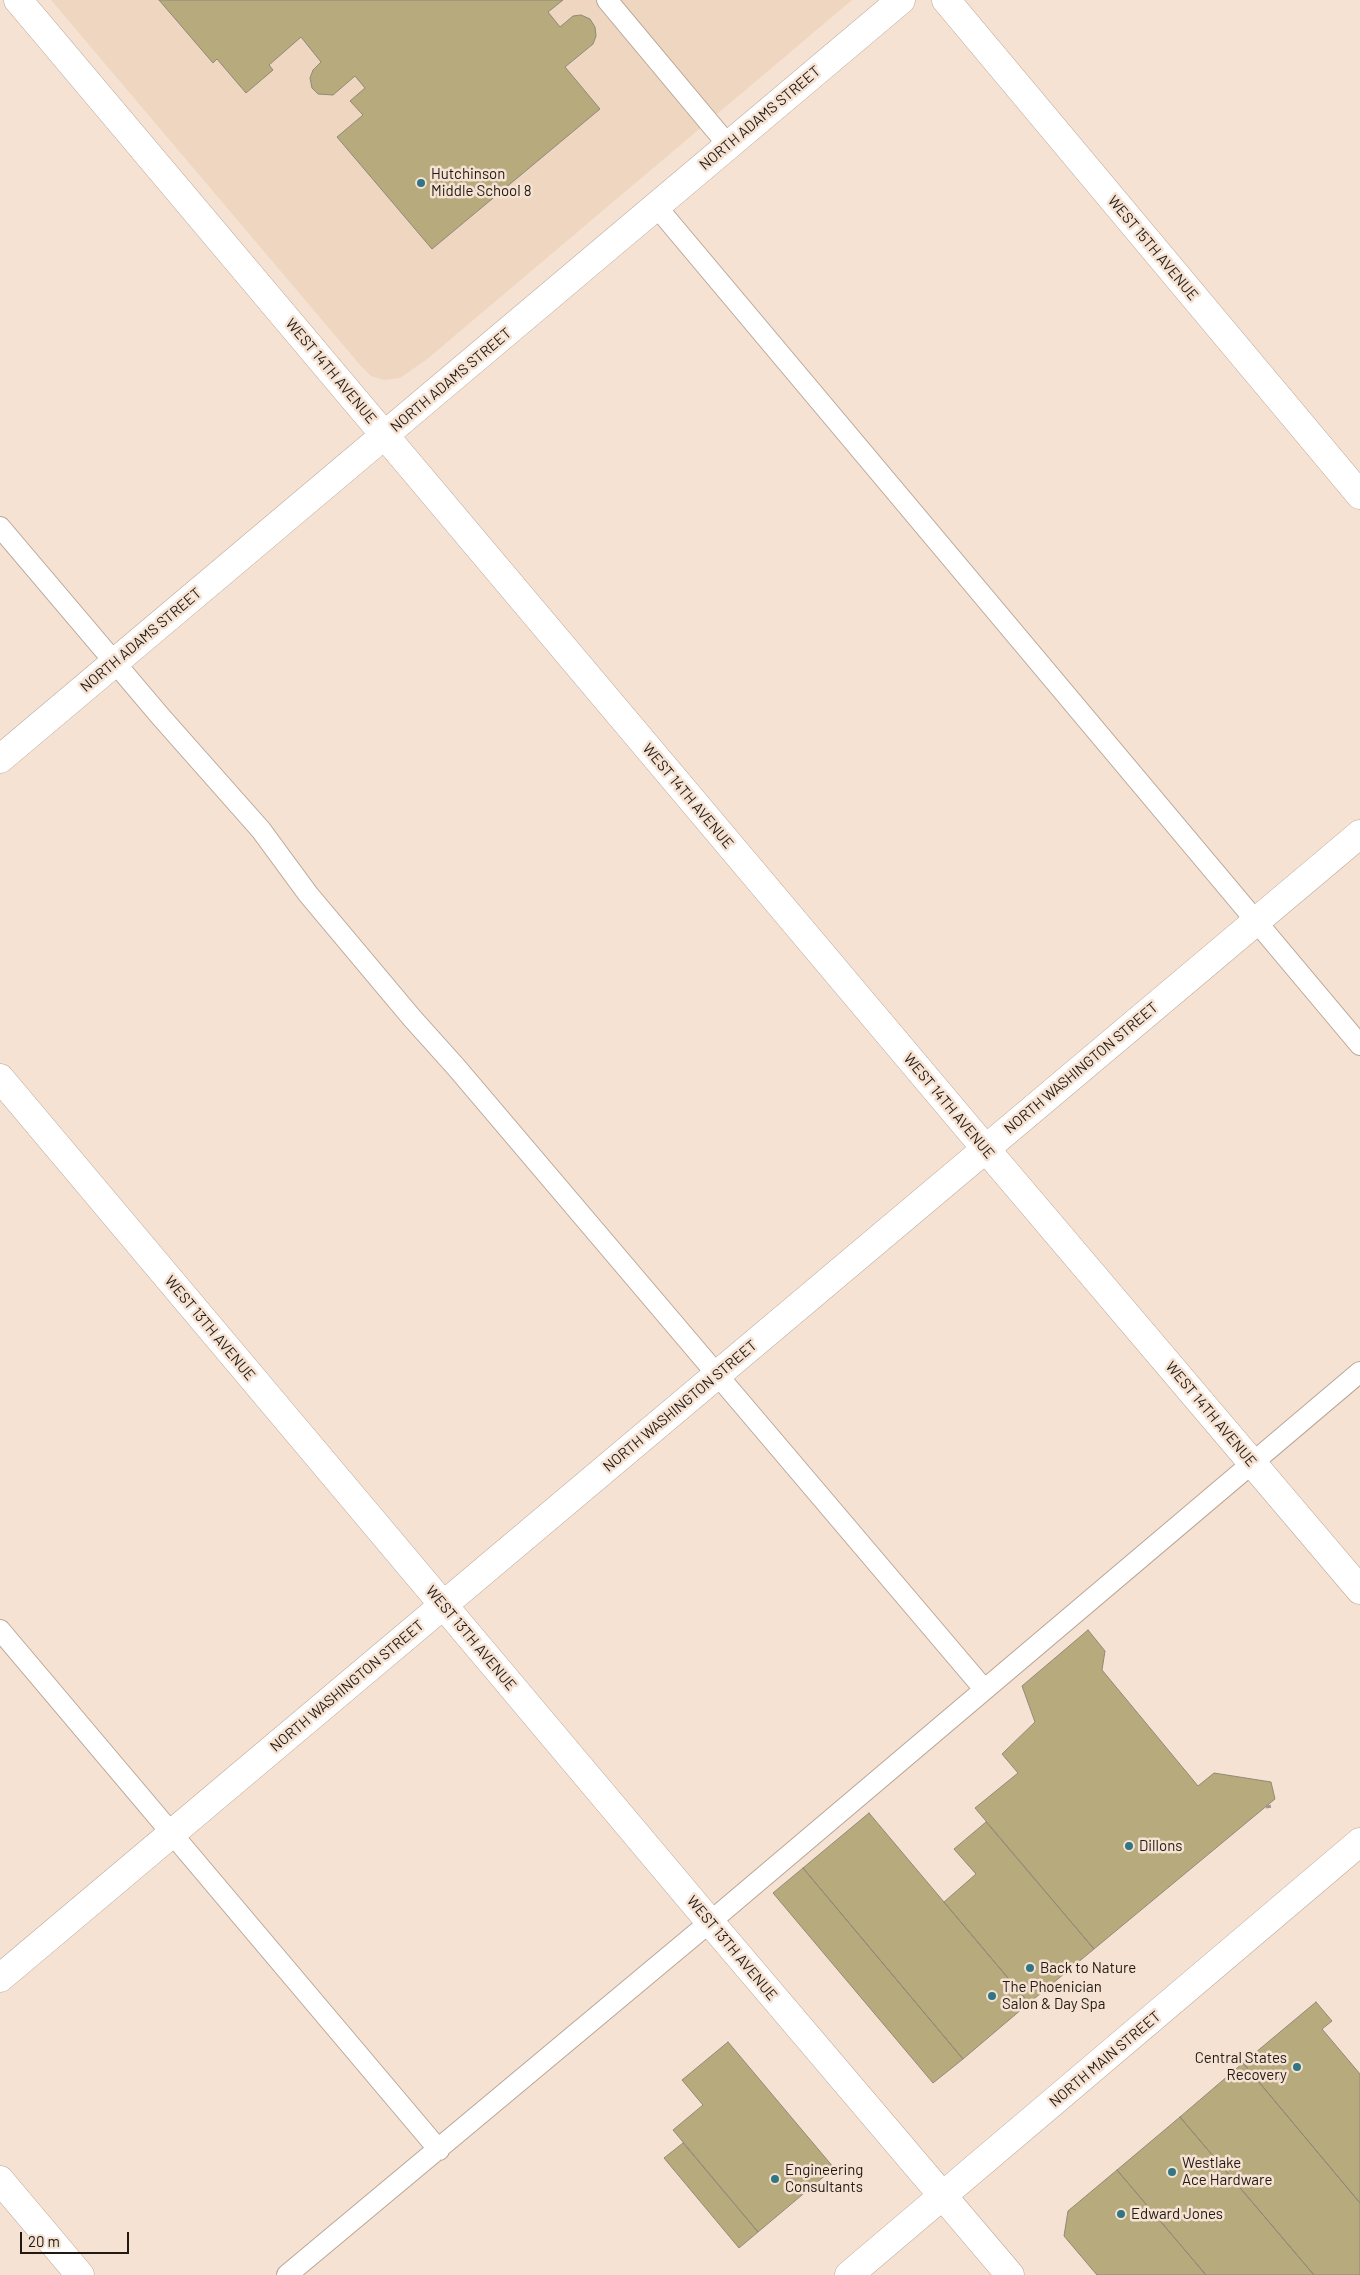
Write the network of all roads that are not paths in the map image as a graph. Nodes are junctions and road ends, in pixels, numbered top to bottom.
1 (18, 0) edge
2 (607, 0) edge
3 (901, 0) edge
4 (946, 0) edge
5 (728, 145) junction
6 (656, 206) junction
7 (386, 435) junction
8 (1360, 495) edge
9 (0, 527) edge
10 (114, 662) junction
11 (0, 759) edge
12 (1360, 834) edge
13 (1257, 920) junction
14 (1360, 1045) edge
15 (0, 1078) edge
16 (985, 1148) junction
17 (1360, 1372) edge
18 (717, 1375) junction
19 (1252, 1462) junction
20 (1360, 1590) edge
21 (443, 1604) junction
22 (0, 1630) edge
23 (984, 1689) junction
24 (171, 1834) junction
25 (1360, 1842) edge
26 (710, 1922) junction
27 (0, 1978) edge
28 (439, 2150) junction
29 (0, 2180) edge
30 (943, 2196) junction
31 (80, 2275) edge
32 (287, 2275) edge
33 (849, 2275) edge
34 (1010, 2275) edge

1 - 7 street, WEST 14TH AVENUE
2 - 5 lane
3 - 5 street, NORTH ADAMS STREET
4 - 8 street, WEST 15TH AVENUE
5 - 6 street, NORTH ADAMS STREET
6 - 7 street, NORTH ADAMS STREET
6 - 13 lane
7 - 10 street, NORTH ADAMS STREET
7 - 16 street, WEST 14TH AVENUE
9 - 10 lane
10 - 11 street, NORTH ADAMS STREET
10 - 18 lane
12 - 13 street, NORTH WASHINGTON STREET
13 - 14 lane
13 - 16 street, NORTH WASHINGTON STREET
15 - 21 street, WEST 13TH AVENUE
16 - 18 street, NORTH WASHINGTON STREET
16 - 19 street, WEST 14TH AVENUE
17 - 19 lane
18 - 21 street, NORTH WASHINGTON STREET
18 - 23 lane
19 - 20 street, WEST 14TH AVENUE
19 - 23 lane
21 - 24 street, NORTH WASHINGTON STREET
21 - 26 street, WEST 13TH AVENUE
22 - 24 lane
23 - 26 lane
24 - 27 street, NORTH WASHINGTON STREET
24 - 28 lane
25 - 30 street, NORTH MAIN STREET
26 - 28 lane
26 - 30 street, WEST 13TH AVENUE
28 - 32 lane
29 - 31 street
30 - 33 street, NORTH MAIN STREET
30 - 34 street, WEST 13TH AVENUE

